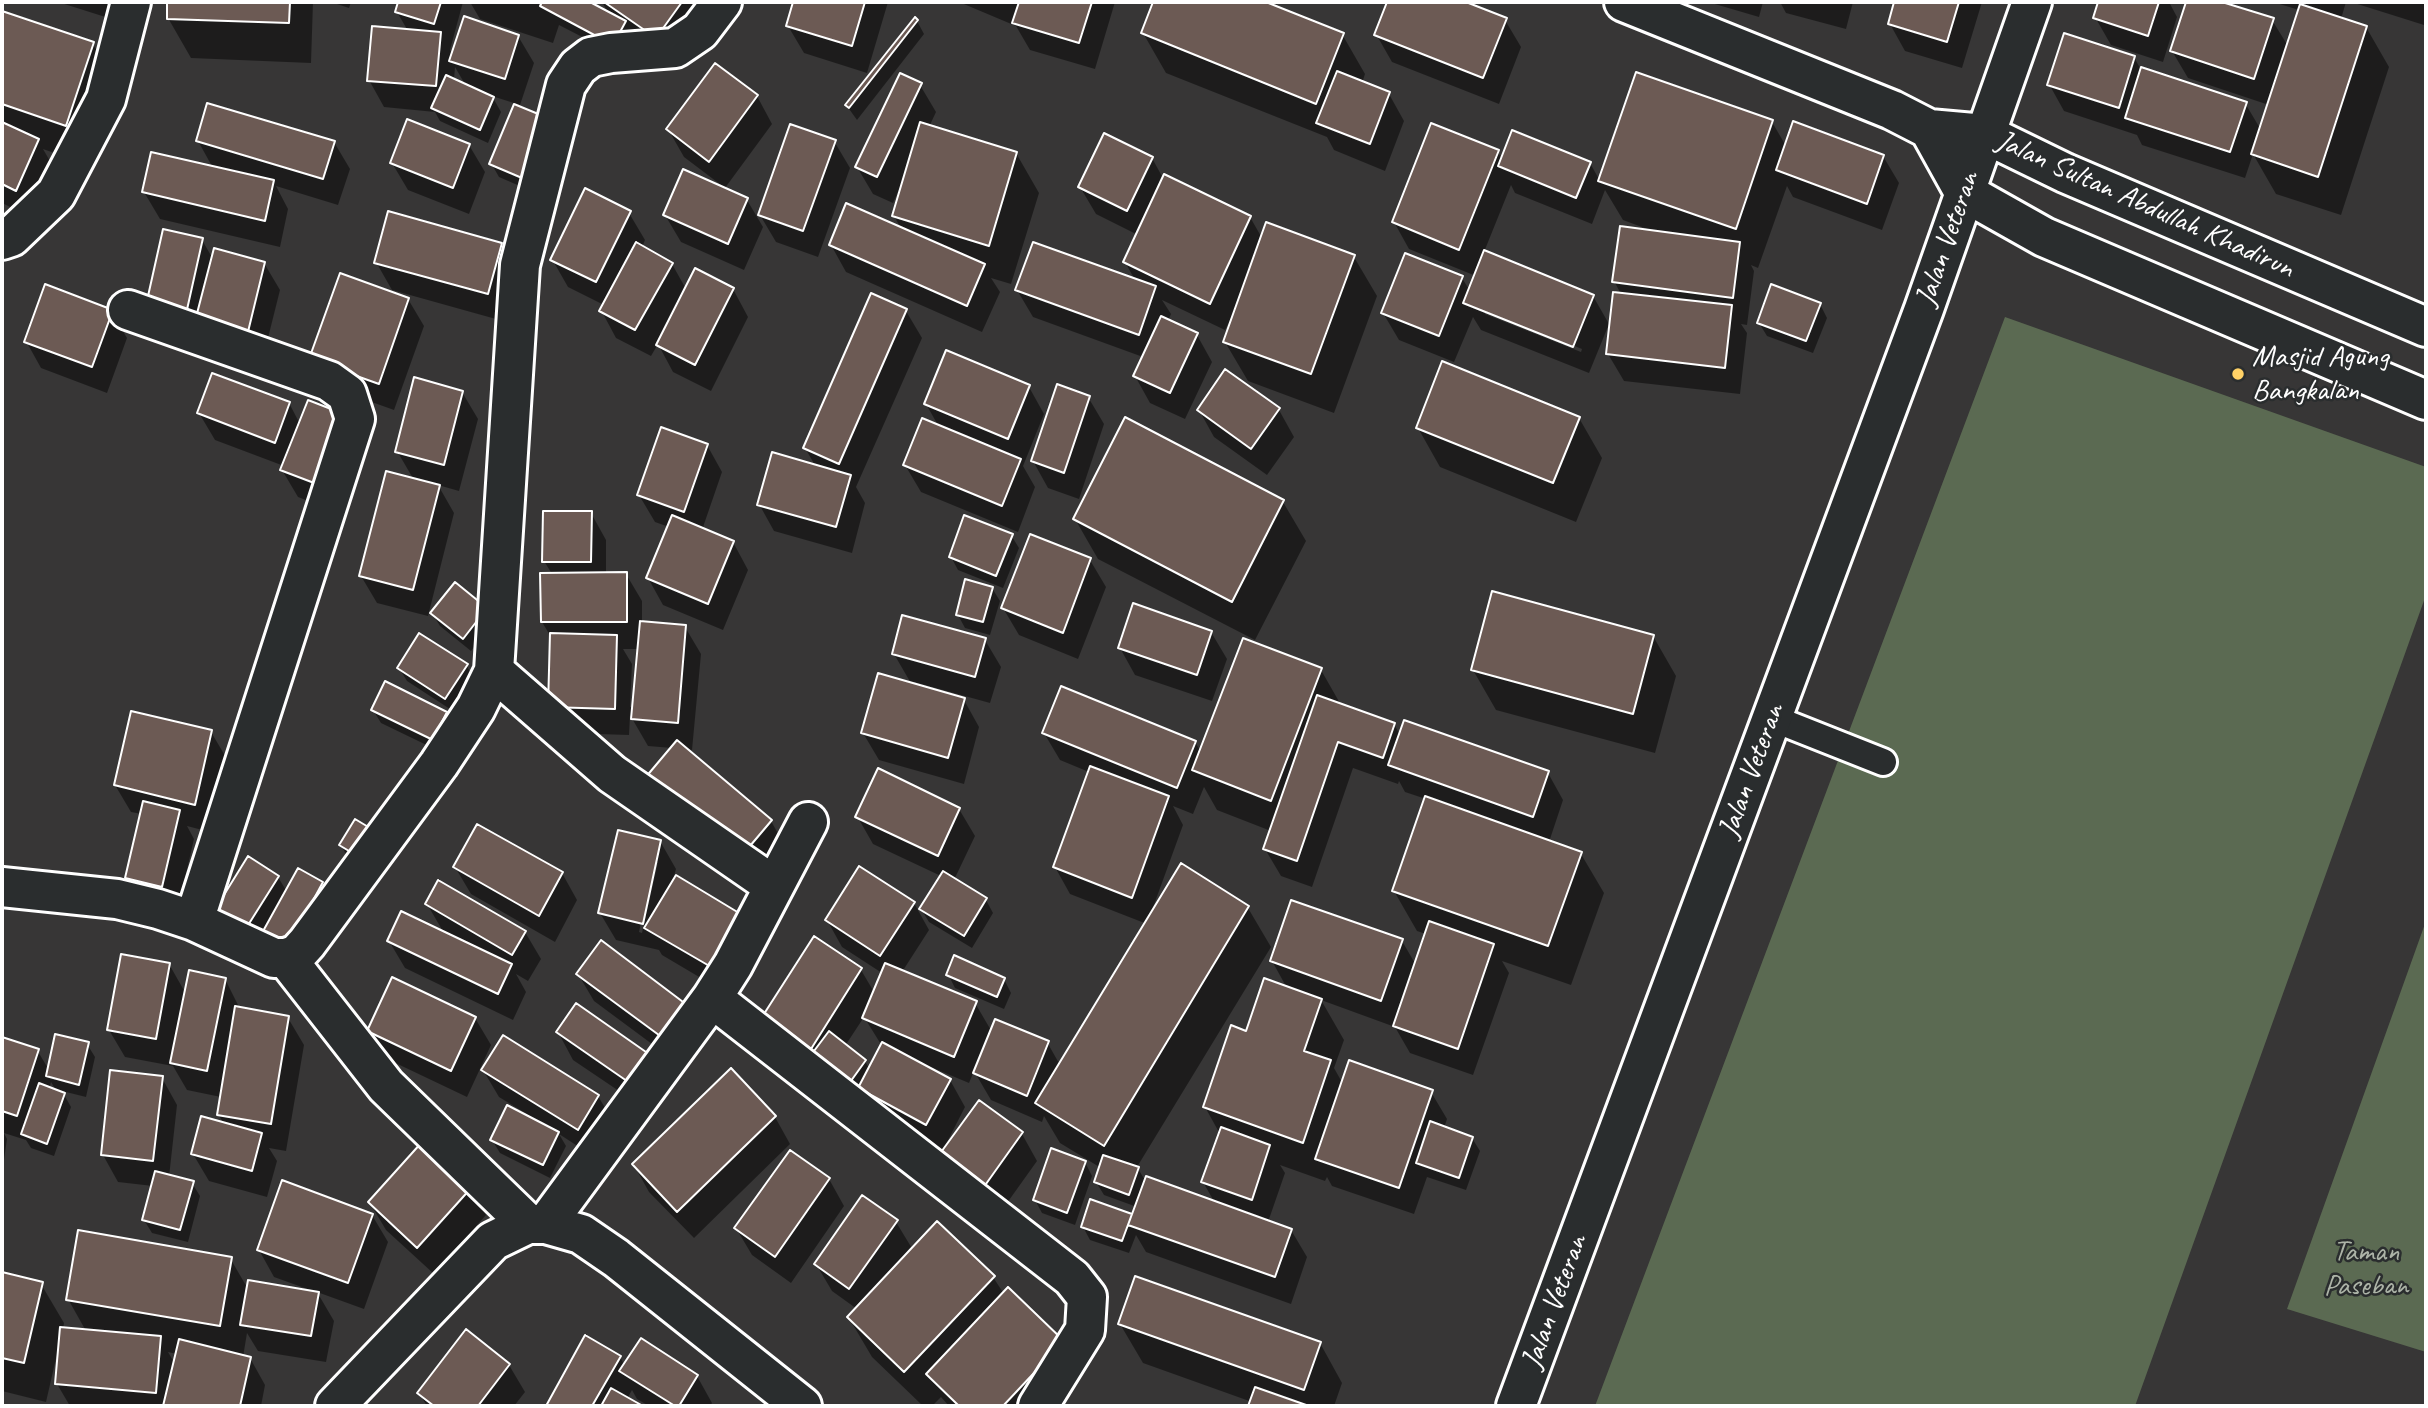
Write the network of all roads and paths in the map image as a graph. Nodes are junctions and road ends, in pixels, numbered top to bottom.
1 (131, 2) edge
2 (723, 2) edge
3 (1625, 2) edge
4 (2032, 2) edge
5 (1929, 129) junction
6 (1985, 134) junction
7 (1964, 192) junction
8 (2, 240) edge
9 (128, 310) dead end
10 (2426, 327) edge
11 (2426, 400) edge
12 (494, 671) junction
13 (1772, 718) junction
14 (1883, 762) dead end
15 (808, 822) dead end
16 (774, 886) junction
17 (2, 887) edge
18 (194, 921) junction
19 (286, 958) junction
20 (712, 998) junction
21 (537, 1224) junction
22 (335, 1406) edge
23 (802, 1406) edge
24 (1038, 1406) edge
25 (1516, 1406) edge

1 - 8 street
2 - 12 street
3 - 5 street
4 - 6 street, Jalan Veteran
5 - 6 street, Jalan Sultan Abdullah Khadirun
5 - 7 street, Jalan Sultan Abdullah Khadirun
6 - 7 street, Jalan Veteran
6 - 10 street, Jalan Sultan Abdullah Khadirun
7 - 11 street, Jalan Sultan Abdullah Khadirun
7 - 13 street, Jalan Veteran
9 - 18 street
12 - 16 street
12 - 19 street
13 - 14 lane
13 - 25 street, Jalan Veteran
15 - 16 street
16 - 20 street
17 - 18 street
18 - 19 street
19 - 21 street
20 - 21 street
20 - 24 street
21 - 22 street
21 - 23 street

